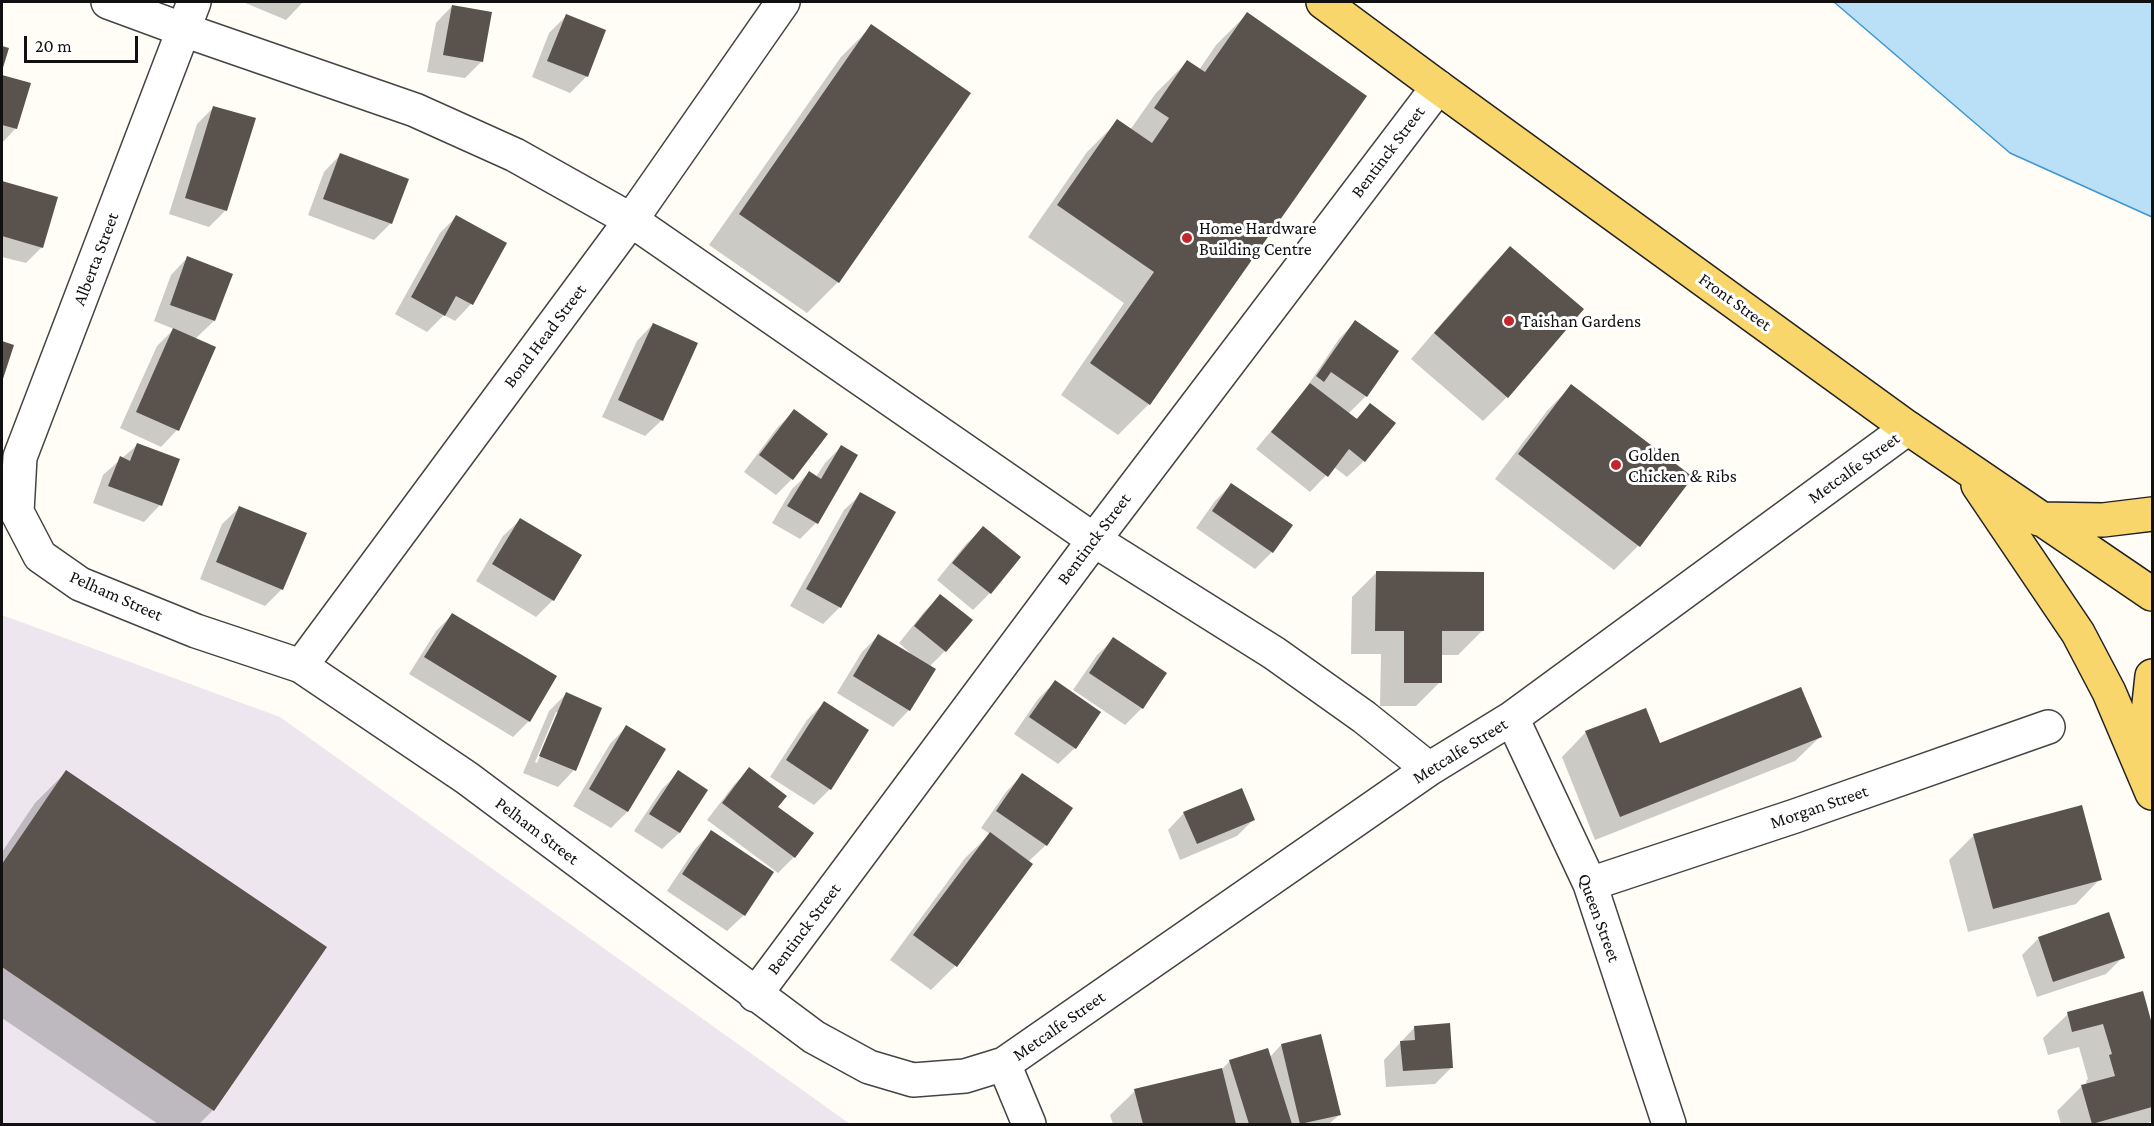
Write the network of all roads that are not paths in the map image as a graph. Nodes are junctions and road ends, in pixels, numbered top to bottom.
1 (108, 2) edge
2 (783, 2) edge
3 (1323, 2) edge
4 (189, 16) edge
5 (1438, 87) junction
6 (631, 220) junction
7 (1908, 428) junction
8 (1967, 469) junction
9 (2152, 514) edge
10 (2039, 519) junction
11 (21, 520) joint
12 (1094, 540) junction
13 (2152, 594) edge
14 (301, 666) junction
15 (2152, 676) edge
16 (1512, 718) junction
17 (2048, 727) dead end
18 (1429, 769) junction
19 (2152, 793) edge
20 (1590, 884) junction
21 (755, 995) junction
22 (1004, 1064) junction
23 (1029, 1125) edge
24 (1669, 1125) edge

1 - 4 street
2 - 6 street, Bond Head Street
3 - 5 main road, Front Street
4 - 6 street
4 - 11 street, Alberta Street
5 - 7 main road, Front Street
5 - 12 street, Bentinck Street
6 - 12 street
6 - 14 street, Bond Head Street
7 - 8 main road, Front Street
7 - 16 street, Metcalfe Street
8 - 10 main road, Front Street
8 - 19 main road
9 - 10 main road
10 - 13 main road, Front Street
11 - 14 street, Pelham Street
12 - 18 street
12 - 21 street, Bentinck Street
14 - 21 street, Pelham Street
15 - 19 main road
16 - 18 street, Metcalfe Street
16 - 20 street, Queen Street
17 - 20 street, Morgan Street
18 - 22 street, Metcalfe Street
20 - 24 street, Queen Street
21 - 22 street, Pelham Street
22 - 23 street

